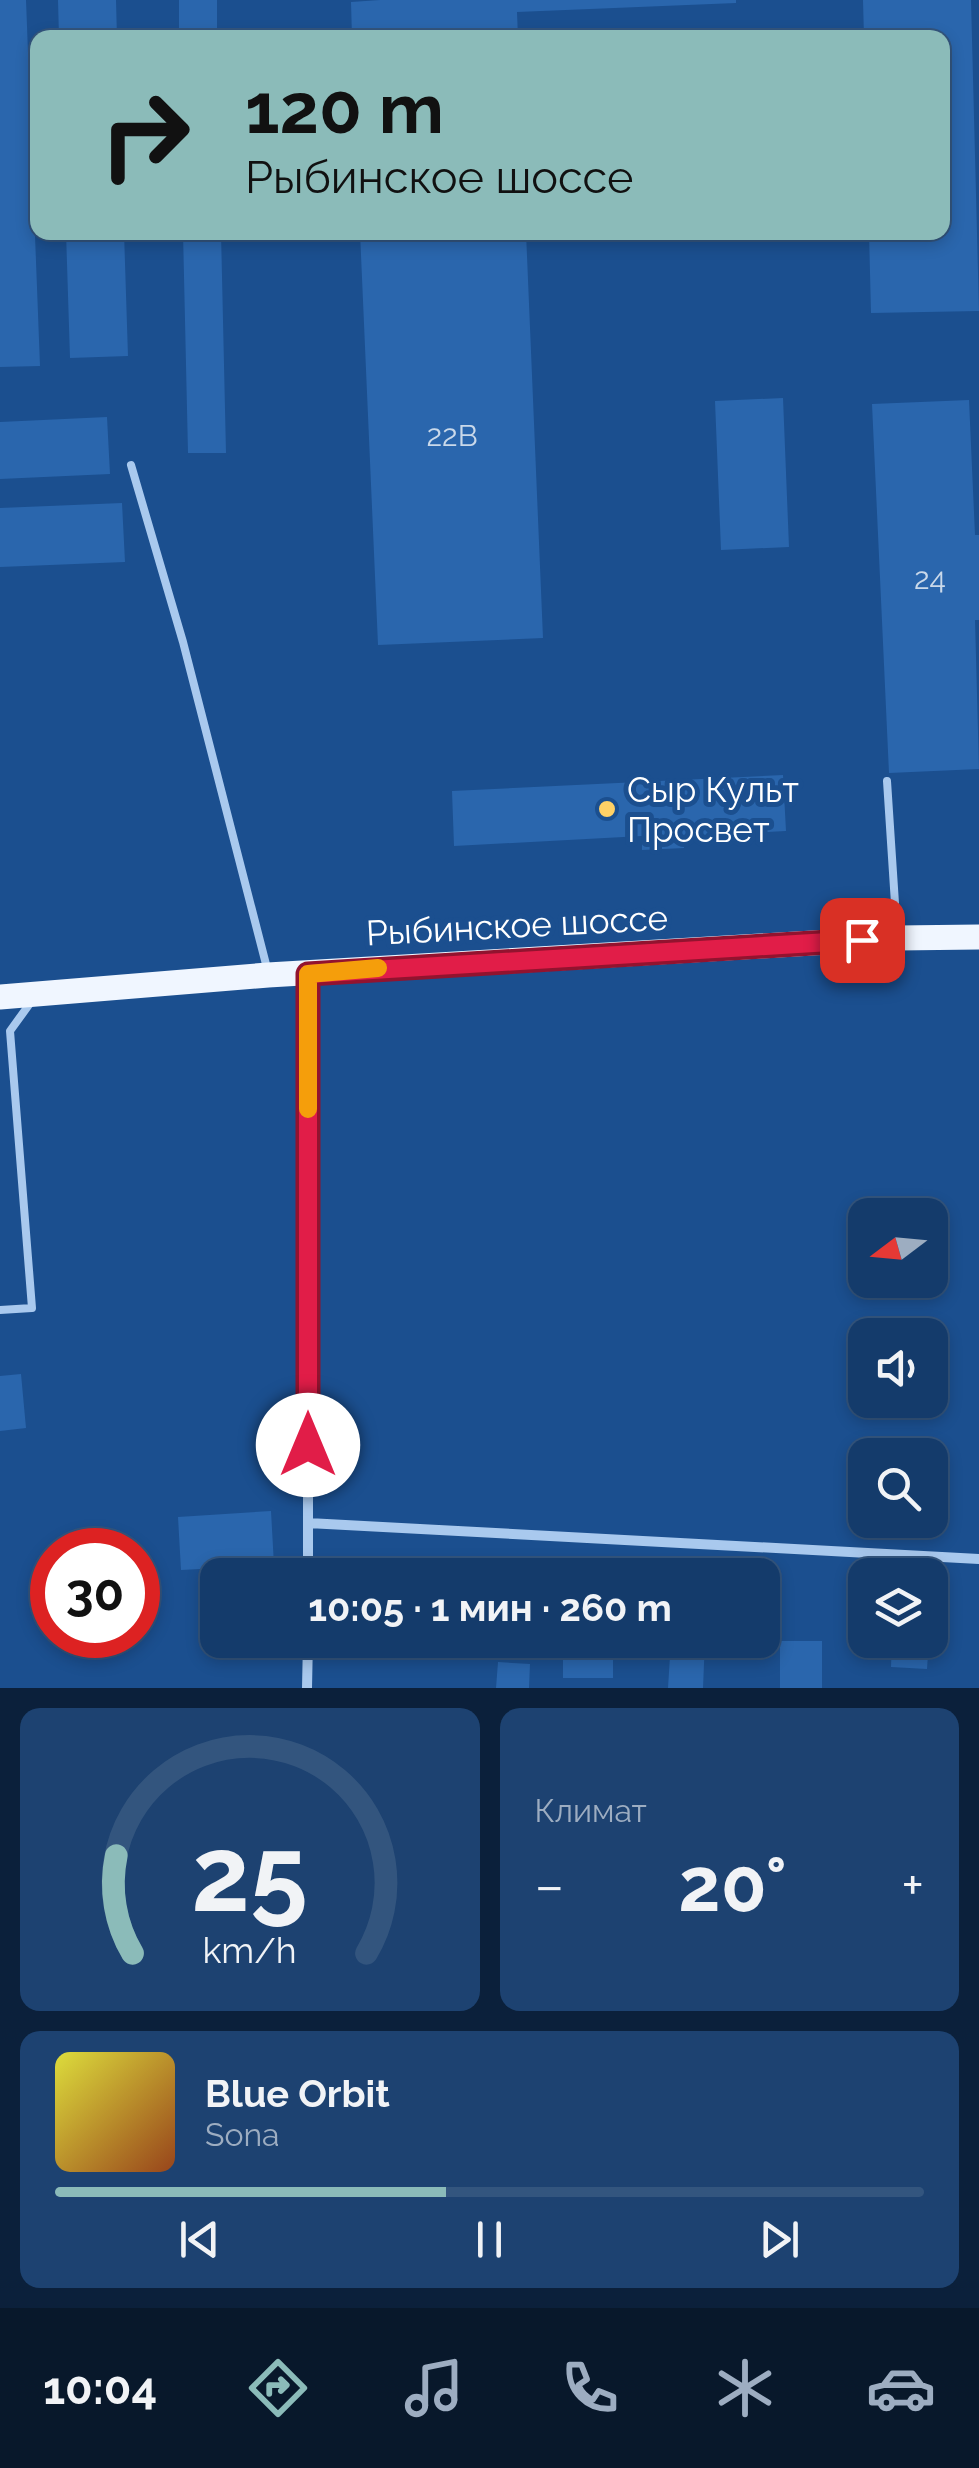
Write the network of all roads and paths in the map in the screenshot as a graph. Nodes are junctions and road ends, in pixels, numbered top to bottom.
1 (131, 465) dead end
2 (887, 780) dead end
3 (979, 936) edge
4 (897, 938) junction
5 (308, 974) junction
6 (268, 975) junction
7 (36, 994) junction
8 (0, 997) edge
9 (0, 1310) edge
10 (308, 1523) junction
11 (308, 1558) edge
12 (979, 1559) edge
13 (308, 1658) edge
14 (308, 1688) edge

1 - 6 lane
2 - 4 lane
3 - 4 main road, Рыбинское шоссе
4 - 5 main road, Рыбинское шоссе
5 - 6 main road, Рыбинское шоссе
5 - 10 street
6 - 7 main road, Рыбинское шоссе
7 - 8 main road, Рыбинское шоссе
7 - 9 lane
10 - 11 street
10 - 12 street
13 - 14 street

